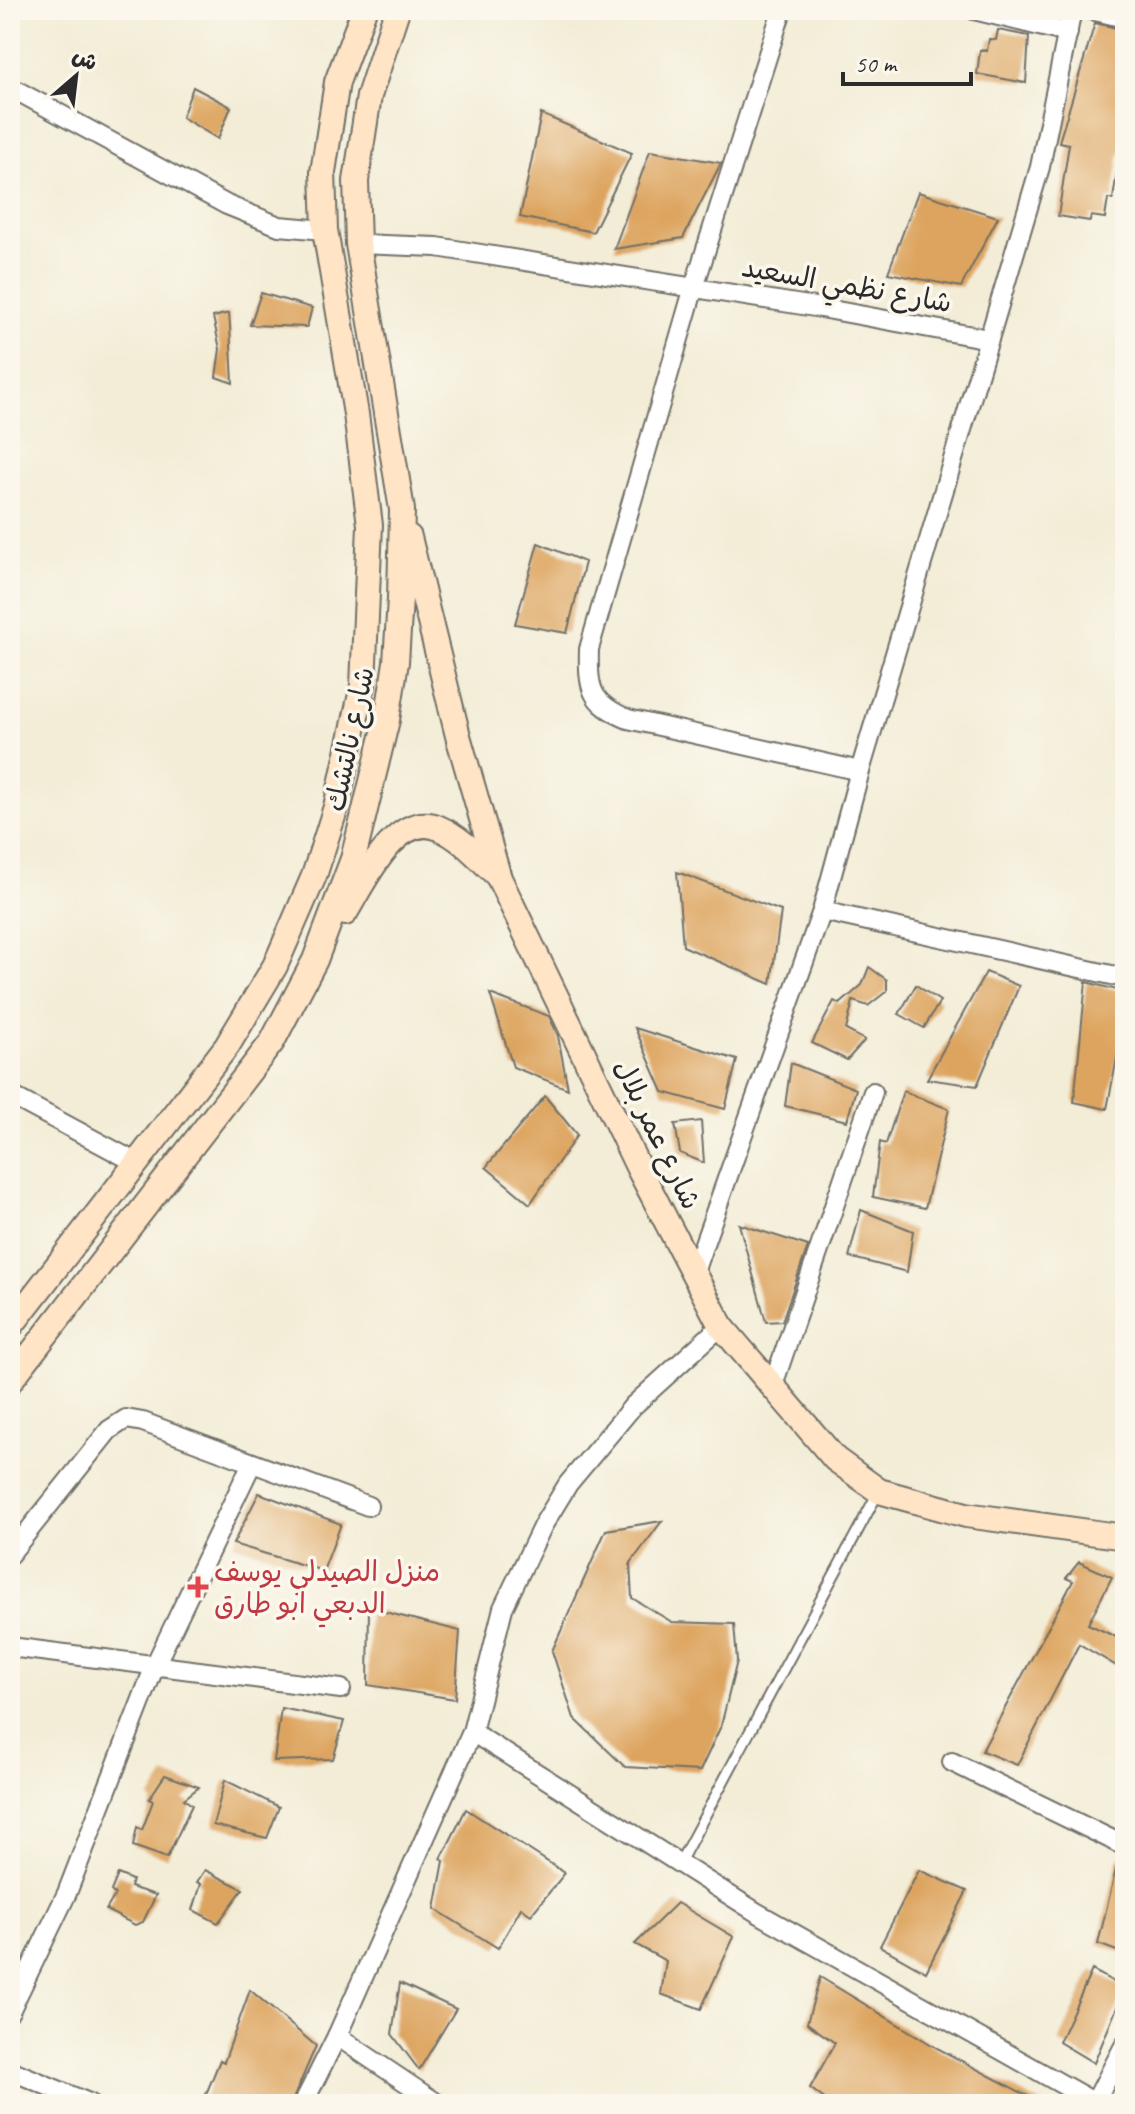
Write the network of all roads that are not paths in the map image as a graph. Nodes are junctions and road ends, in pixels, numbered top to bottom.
1 (364, 10) edge
2 (397, 10) edge
3 (782, 10) edge
4 (974, 10) edge
5 (1072, 10) edge
6 (1091, 10) edge
7 (1125, 18) edge
8 (1068, 33) junction
9 (10, 87) edge
10 (325, 230) junction
11 (358, 244) junction
12 (694, 287) junction
13 (989, 339) junction
14 (402, 510) junction
15 (860, 771) junction
16 (499, 878) junction
17 (822, 911) junction
18 (315, 960) junction
19 (1125, 978) edge
20 (873, 1092) dead end
21 (10, 1095) edge
22 (135, 1162) junction
23 (694, 1272) junction
24 (721, 1326) junction
25 (10, 1327) edge
26 (10, 1381) edge
27 (772, 1388) junction
28 (251, 1465) junction
29 (879, 1491) junction
30 (368, 1506) dead end
31 (1125, 1537) edge
32 (10, 1554) edge
33 (10, 1647) edge
34 (156, 1663) junction
35 (341, 1689) dead end
36 (472, 1732) junction
37 (952, 1762) dead end
38 (1125, 1846) edge
39 (680, 1862) junction
40 (19, 1972) edge
41 (10, 2011) edge
42 (337, 2036) junction
43 (1125, 2044) edge
44 (10, 2070) edge
45 (1089, 2102) edge
46 (91, 2104) edge
47 (303, 2104) edge
48 (438, 2104) edge

1 - 10 main road, شارع نالتشك
2 - 11 main road, شارع نالتشك
3 - 12 street
4 - 8 street
5 - 8 street
6 - 7 street
8 - 13 street
9 - 10 street
10 - 22 main road, شارع نالتشك
11 - 12 street, شارع نظمي السعيد
11 - 14 main road, شارع نالتشك
12 - 13 street, شارع نظمي السعيد
12 - 15 street
13 - 15 street
14 - 16 main road, شارع عمر بلال
14 - 18 main road, شارع نالتشك
15 - 17 street
16 - 18 main road
16 - 23 main road, شارع عمر بلال
17 - 19 street
17 - 23 street
18 - 26 main road, شارع نالتشك
20 - 27 street
21 - 22 street
22 - 25 main road, شارع نالتشك
23 - 24 main road, شارع عمر بلال
24 - 27 main road, شارع عمر بلال
24 - 36 street
27 - 29 main road, شارع عمر بلال
28 - 30 street
28 - 32 street
28 - 34 street
29 - 31 main road, شارع عمر بلال
29 - 39 lane
33 - 34 street
34 - 35 street
34 - 40 street
36 - 39 street
36 - 42 street
37 - 38 street
39 - 45 street
40 - 41 street
42 - 47 street
42 - 48 street
43 - 45 street
44 - 46 street

